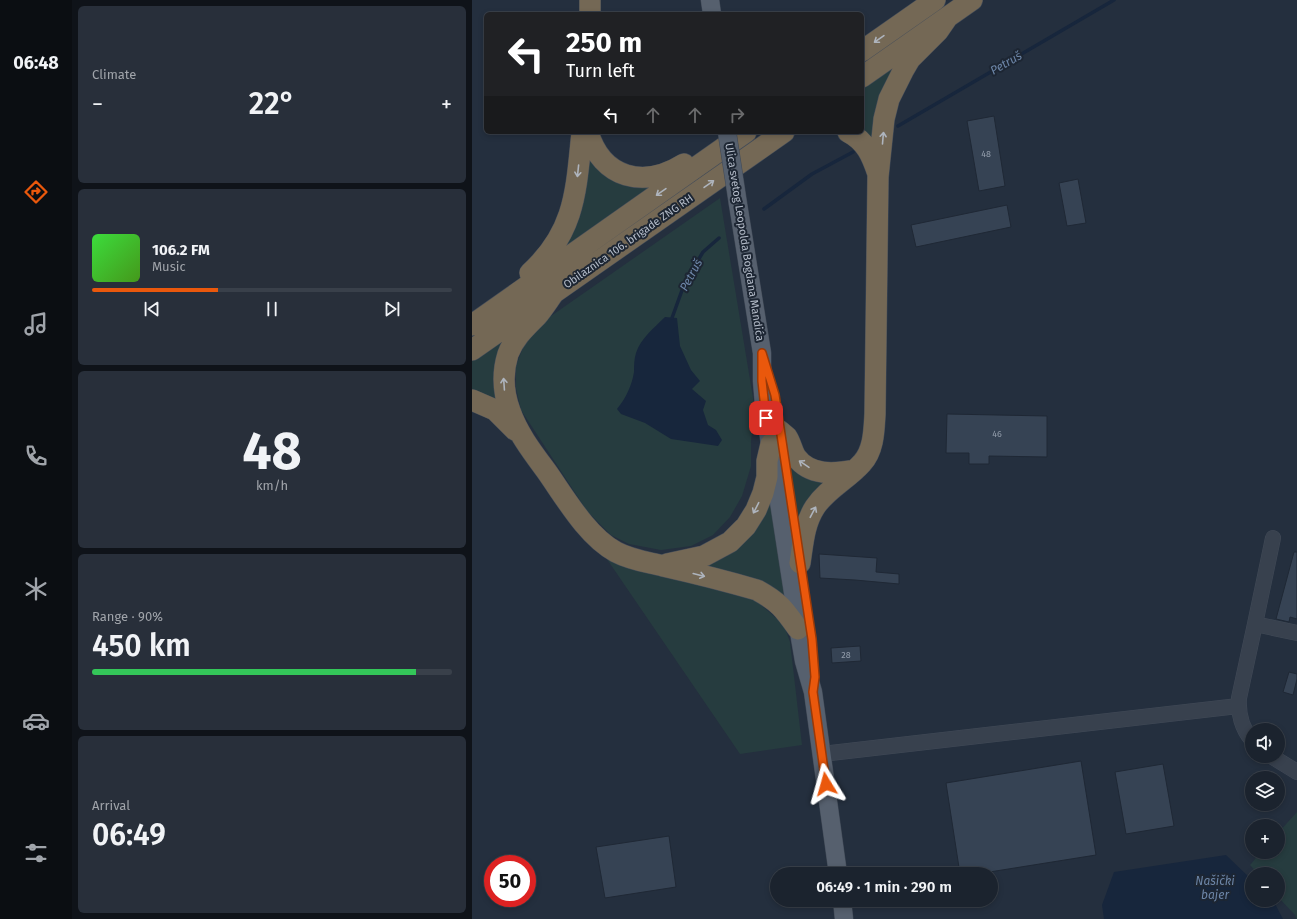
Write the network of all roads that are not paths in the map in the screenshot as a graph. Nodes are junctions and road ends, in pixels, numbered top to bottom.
1 (590, 0) edge
2 (710, 0) edge
3 (918, 0) edge
4 (934, 0) edge
5 (972, 0) edge
6 (590, 12) edge
7 (712, 12) edge
8 (947, 18) junction
9 (896, 27) junction
10 (864, 50) edge
11 (864, 77) edge
12 (582, 134) edge
13 (589, 134) edge
14 (727, 134) edge
15 (743, 134) edge
16 (781, 134) edge
17 (794, 134) edge
18 (851, 134) edge
19 (761, 148) junction
20 (716, 153) junction
21 (878, 177) junction
22 (553, 294) junction
23 (500, 306) junction
24 (472, 325) edge
25 (472, 350) edge
26 (472, 400) edge
27 (521, 434) junction
28 (775, 437) junction
29 (854, 470) junction
30 (1273, 538) dead end
31 (800, 563) junction
32 (662, 565) junction
33 (1255, 624) junction
34 (798, 629) junction
35 (1297, 633) edge
36 (813, 692) junction
37 (1238, 706) junction
38 (1245, 728) edge
39 (822, 754) junction
40 (1282, 763) edge
41 (1297, 772) edge
42 (837, 867) edge
43 (843, 907) edge
44 (844, 919) edge

1 - 6 highway
2 - 7 main road
3 - 9 highway
4 - 9 highway
5 - 8 highway
8 - 11 highway
21 -> 8 highway
9 -> 10 highway
12 -> 23 highway
13 - 20 highway
14 - 28 main road, Ulica svetog Leopolda Bogdana Mandića, bridge
15 - 20 highway, Obilaznica 106. brigade ZNG RH
16 - 19 highway, Obilaznica 106. brigade ZNG RH
17 - 19 highway
18 - 21 highway
22 -> 19 highway, Obilaznica 106. brigade ZNG RH
20 -> 23 highway, Obilaznica 106. brigade ZNG RH
21 - 29 highway
22 - 25 highway, Obilaznica 106. brigade ZNG RH
27 -> 22 highway
23 - 24 highway, Obilaznica 106. brigade ZNG RH
26 - 27 highway
27 - 32 highway
29 -> 28 highway
28 - 31 main road, Ulica svetog Leopolda Bogdana Mandića
28 -> 32 highway
28 - 34 main road, Ulica svetog Leopolda Bogdana Mandića
31 -> 29 highway
30 - 33 street
31 - 36 main road, Ulica svetog Leopolda Bogdana Mandića
32 -> 34 highway
33 - 35 street
33 - 37 street
34 - 36 main road, Ulica svetog Leopolda Bogdana Mandića
36 - 39 main road, Ulica svetog Leopolda Bogdana Mandića
37 - 38 street
37 - 39 street
39 - 42 main road, Ulica svetog Leopolda Bogdana Mandića
40 - 41 street
43 - 44 main road

